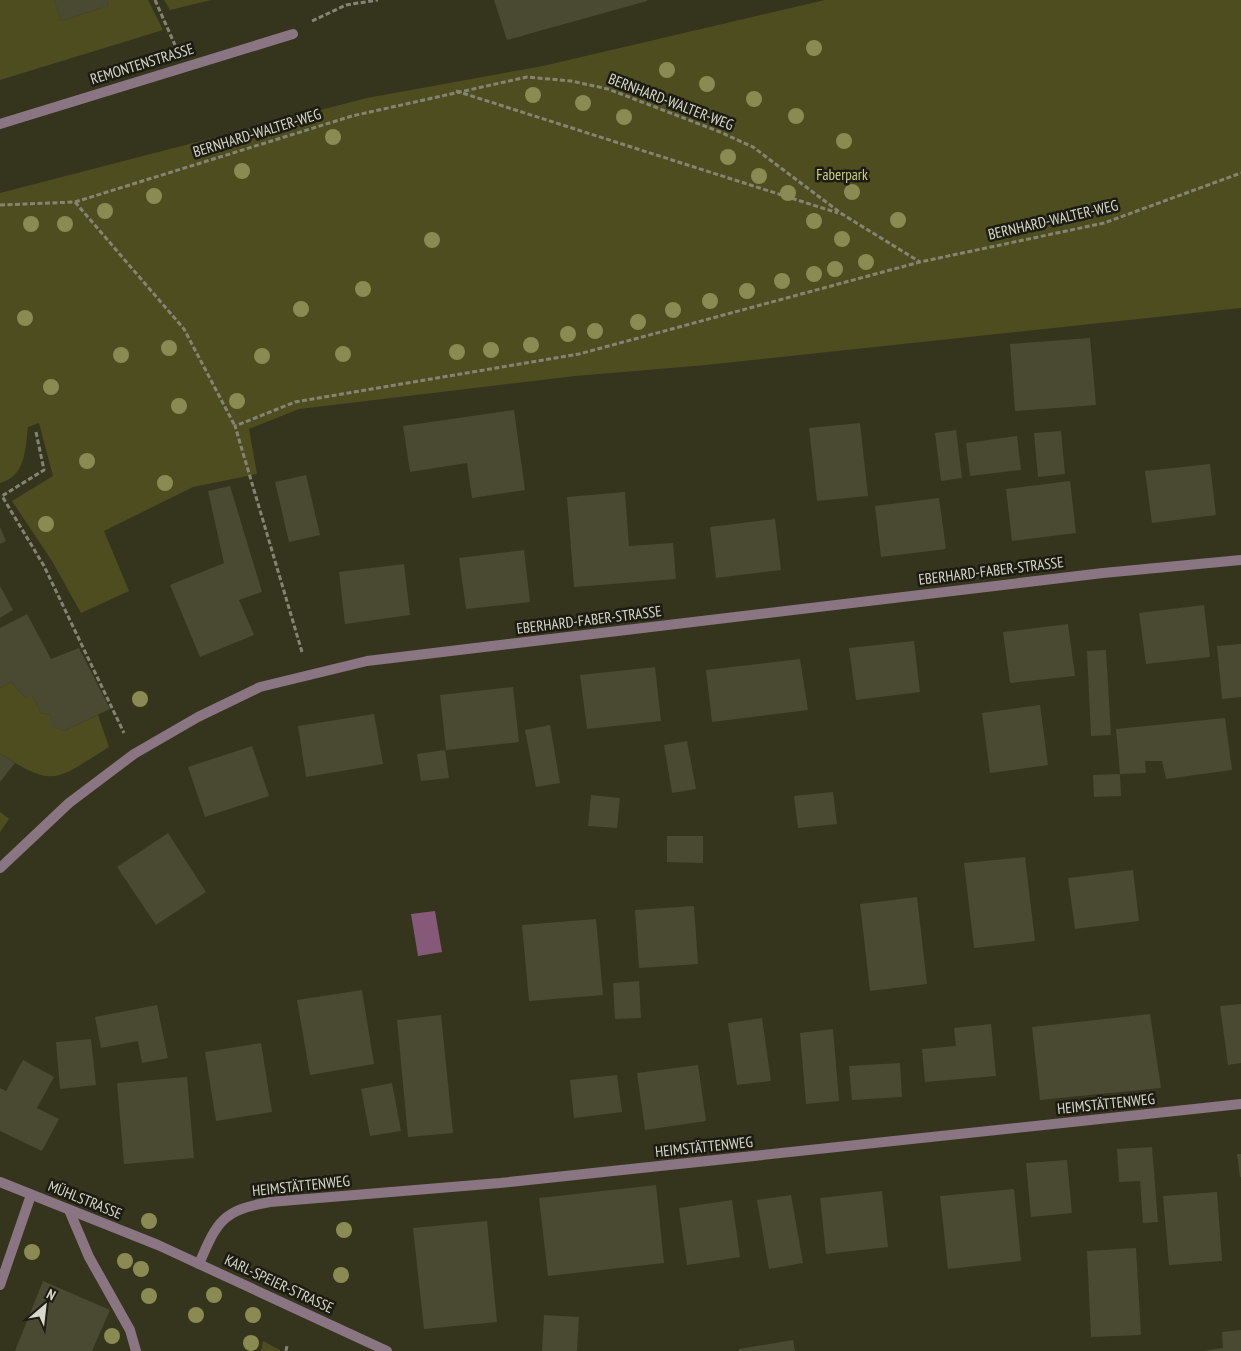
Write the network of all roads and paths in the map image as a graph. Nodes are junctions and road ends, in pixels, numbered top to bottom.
1 (155, 0) edge
2 (378, 0) edge
3 (293, 34) joint
4 (183, 68) junction
5 (455, 91) junction
6 (0, 124) edge
7 (1241, 173) edge
8 (75, 202) junction
9 (0, 205) edge
10 (842, 214) junction
11 (920, 262) junction
12 (235, 426) junction
13 (36, 432) dead end
14 (1, 496) edge
15 (1241, 560) edge
16 (308, 674) junction
17 (134, 754) junction
18 (0, 868) edge
19 (1241, 1104) edge
20 (0, 1182) edge
21 (32, 1195) junction
22 (69, 1210) junction
23 (158, 1246) joint
24 (199, 1264) junction
25 (0, 1285) edge
26 (287, 1346) dead end
27 (136, 1351) edge
28 (286, 1351) edge
29 (387, 1351) edge

1 - 4 path
2 - 3 path
3 - 4 street, REMONTENSTRASSE
4 - 6 street, REMONTENSTRASSE
5 - 8 path, BERNHARD-WALTER-WEG
5 - 10 path
5 - 10 path, BERNHARD-WALTER-WEG
7 - 11 path, BERNHARD-WALTER-WEG
8 - 9 path, BERNHARD-WALTER-WEG
8 - 12 path
10 - 11 path, BERNHARD-WALTER-WEG
11 - 12 path
12 - 16 path
13 - 14 path
14 - 17 path
15 - 16 street, EBERHARD-FABER-STRASSE
16 - 17 street, EBERHARD-FABER-STRASSE
17 - 18 street, EBERHARD-FABER-STRASSE
19 - 24 street, HEIMSTÄTTENWEG
20 - 21 street, MÜHLSTRASSE
21 - 22 street, MÜHLSTRASSE
21 - 25 street
22 - 23 street, MÜHLSTRASSE
22 - 27 street
23 - 24 street, KARL-SPEIER-STRASSE
24 - 29 street, KARL-SPEIER-STRASSE
26 - 28 path

